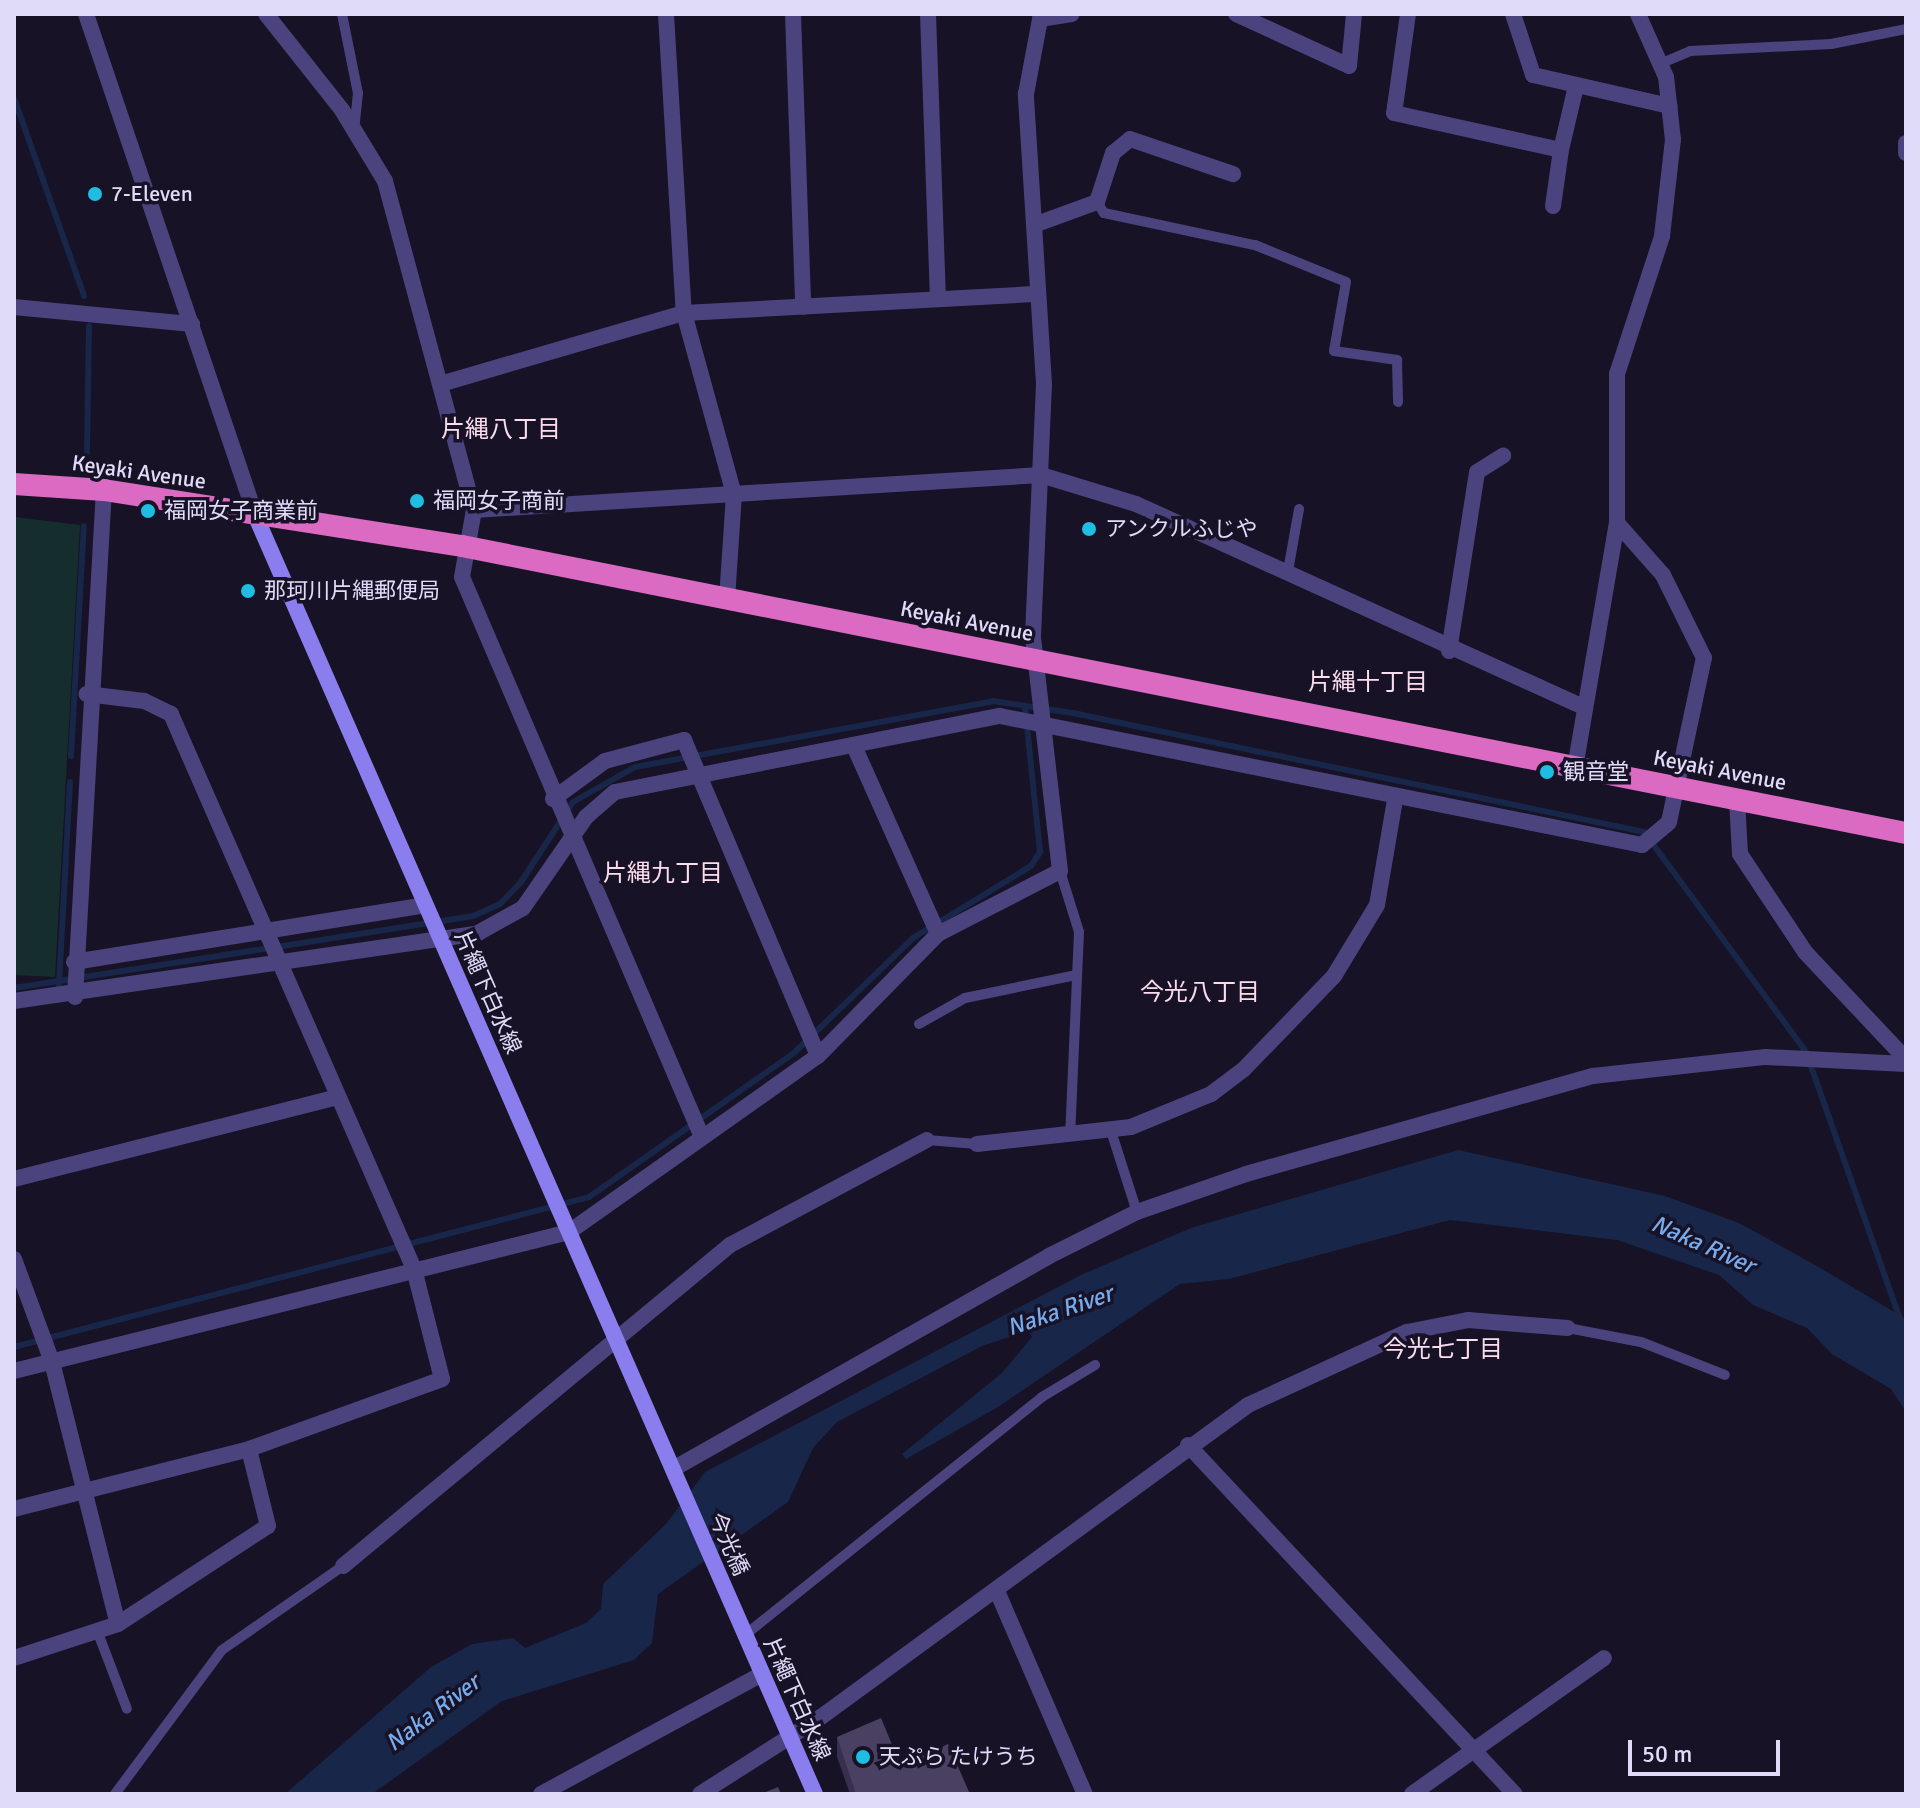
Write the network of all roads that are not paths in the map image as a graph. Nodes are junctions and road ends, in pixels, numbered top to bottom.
1 (86, 14) edge
2 (266, 14) edge
3 (342, 14) edge
4 (666, 14) edge
5 (793, 14) edge
6 (928, 14) edge
7 (1072, 14) edge
8 (1236, 14) edge
9 (1354, 14) edge
10 (1408, 14) edge
11 (1513, 14) edge
12 (1638, 14) edge
13 (1041, 17) edge
14 (1906, 29) edge
15 (1662, 63) junction
16 (1576, 86) junction
17 (1670, 106) junction
18 (354, 129) junction
19 (1906, 143) edge
20 (1561, 150) junction
21 (1906, 153) edge
22 (1233, 174) dead end
23 (1097, 202) junction
24 (1553, 206) dead end
25 (1034, 225) junction
26 (1037, 294) junction
27 (938, 299) junction
28 (14, 307) edge
29 (803, 307) junction
30 (684, 313) junction
31 (192, 324) junction
32 (444, 383) junction
33 (1398, 402) dead end
34 (1503, 456) dead end
35 (1041, 475) junction
36 (14, 484) edge
37 (104, 490) junction
38 (734, 494) junction
39 (1299, 509) dead end
40 (474, 510) junction
41 (256, 517) junction
42 (1617, 523) junction
43 (462, 546) junction
44 (1288, 571) junction
45 (727, 600) junction
46 (1449, 651) junction
47 (1035, 662) junction
48 (86, 694) junction
49 (1582, 706) junction
50 (1042, 726) junction
51 (854, 746) junction
52 (1575, 768) junction
53 (695, 773) junction
54 (1680, 789) junction
55 (553, 799) junction
56 (1395, 800) junction
57 (1737, 800) junction
58 (575, 832) junction
59 (1906, 833) edge
60 (1060, 871) junction
61 (424, 905) junction
62 (270, 928) junction
63 (938, 934) junction
64 (443, 941) junction
65 (278, 961) junction
66 (74, 962) junction
67 (1076, 975) junction
68 (75, 997) junction
69 (14, 1001) edge
70 (919, 1024) dead end
71 (818, 1056) junction
72 (1906, 1061) edge
73 (338, 1097) junction
74 (1111, 1131) junction
75 (701, 1135) junction
76 (1070, 1135) junction
77 (927, 1140) joint
78 (977, 1144) joint
79 (14, 1179) edge
80 (1137, 1212) junction
81 (569, 1232) junction
82 (14, 1259) edge
83 (414, 1269) junction
84 (1568, 1328) joint
85 (615, 1335) junction
86 (52, 1362) junction
87 (1095, 1365) dead end
88 (14, 1371) edge
89 (1725, 1375) dead end
90 (1188, 1445) junction
91 (249, 1449) junction
92 (676, 1476) junction
93 (86, 1490) junction
94 (14, 1509) edge
95 (343, 1566) joint
96 (997, 1591) junction
97 (118, 1624) junction
98 (742, 1628) junction
99 (98, 1633) junction
100 (14, 1658) edge
101 (1604, 1658) dead end
102 (762, 1674) junction
103 (127, 1709) dead end
104 (789, 1734) junction
105 (1474, 1750) junction
106 (115, 1794) edge
107 (541, 1794) edge
108 (700, 1794) edge
109 (815, 1794) edge
110 (1085, 1794) edge
111 (1412, 1794) edge
112 (1515, 1794) edge

1 - 31 street
2 - 18 street
3 - 18 lane
4 - 30 street
5 - 29 street
6 - 27 street
7 - 13 street
8 - 9 street
10 - 20 street
11 - 16 street
12 - 15 street
13 - 25 street
14 - 15 lane
15 - 17 street
16 - 17 street
16 - 20 street
17 - 42 street
18 - 32 street
19 - 21 street
20 - 24 street
22 - 23 street
23 - 25 street
23 - 33 lane
25 - 26 street
26 - 27 street
26 - 35 street
27 - 29 street
28 - 31 street
29 - 30 street
30 - 32 street
30 - 38 street
31 - 41 street
32 - 40 street
34 - 46 street
35 - 38 street
35 - 44 street
35 - 47 street
36 - 37 highway, Keyaki Avenue
37 - 41 highway, Keyaki Avenue
37 - 48 street
38 - 40 street
38 - 45 street
39 - 44 lane
40 - 43 street
41 - 43 highway, Keyaki Avenue
41 - 61 main road, 片繩下白水線
42 - 49 street
42 - 54 street
43 - 45 highway, Keyaki Avenue
43 - 55 street
44 - 46 street
45 - 47 highway, Keyaki Avenue
46 - 49 street
47 - 50 street
47 - 52 highway, Keyaki Avenue
48 - 62 street
48 - 66 street
49 - 52 street
50 - 51 street
50 - 56 street
50 - 60 street
51 - 53 street
51 - 63 street
52 - 54 highway, Keyaki Avenue
53 - 55 street
53 - 58 street
53 - 71 street
54 - 56 street
54 - 57 highway, Keyaki Avenue
55 - 58 street
56 - 74 street
57 - 59 highway, Keyaki Avenue
57 - 72 street
58 - 64 street
58 - 75 street
60 - 63 street
60 - 67 lane
61 - 62 street
61 - 64 main road, 片繩下白水線
62 - 65 street
62 - 66 street
63 - 71 street
64 - 65 street
64 - 81 main road, 片繩下白水線
65 - 68 street
65 - 73 street
66 - 68 street
67 - 70 lane
67 - 76 lane
68 - 69 street
71 - 75 street
72 - 80 street
73 - 79 street
73 - 83 street
74 - 76 street
74 - 80 lane
75 - 81 street
76 - 78 street
77 - 78 lane
77 - 85 street
80 - 92 street
81 - 83 street
81 - 85 main road, 片繩下白水線
82 - 86 street
83 - 86 street
83 - 91 street
84 - 89 lane
84 - 90 street
85 - 92 main road, 片繩下白水線
85 - 95 street
86 - 88 street
86 - 93 street
87 - 98 lane
90 - 96 street
90 - 105 street
91 - 93 street
91 - 97 street
92 - 98 main road, 今光橋
93 - 94 street
93 - 97 street
95 - 106 lane
96 - 104 street
96 - 110 street
97 - 99 street
98 - 102 main road, 片繩下白水線
99 - 100 street
99 - 103 lane
101 - 105 street
102 - 104 main road, 片繩下白水線
102 - 107 street
104 - 108 street
104 - 109 main road, 片繩下白水線
105 - 111 street
105 - 112 street

